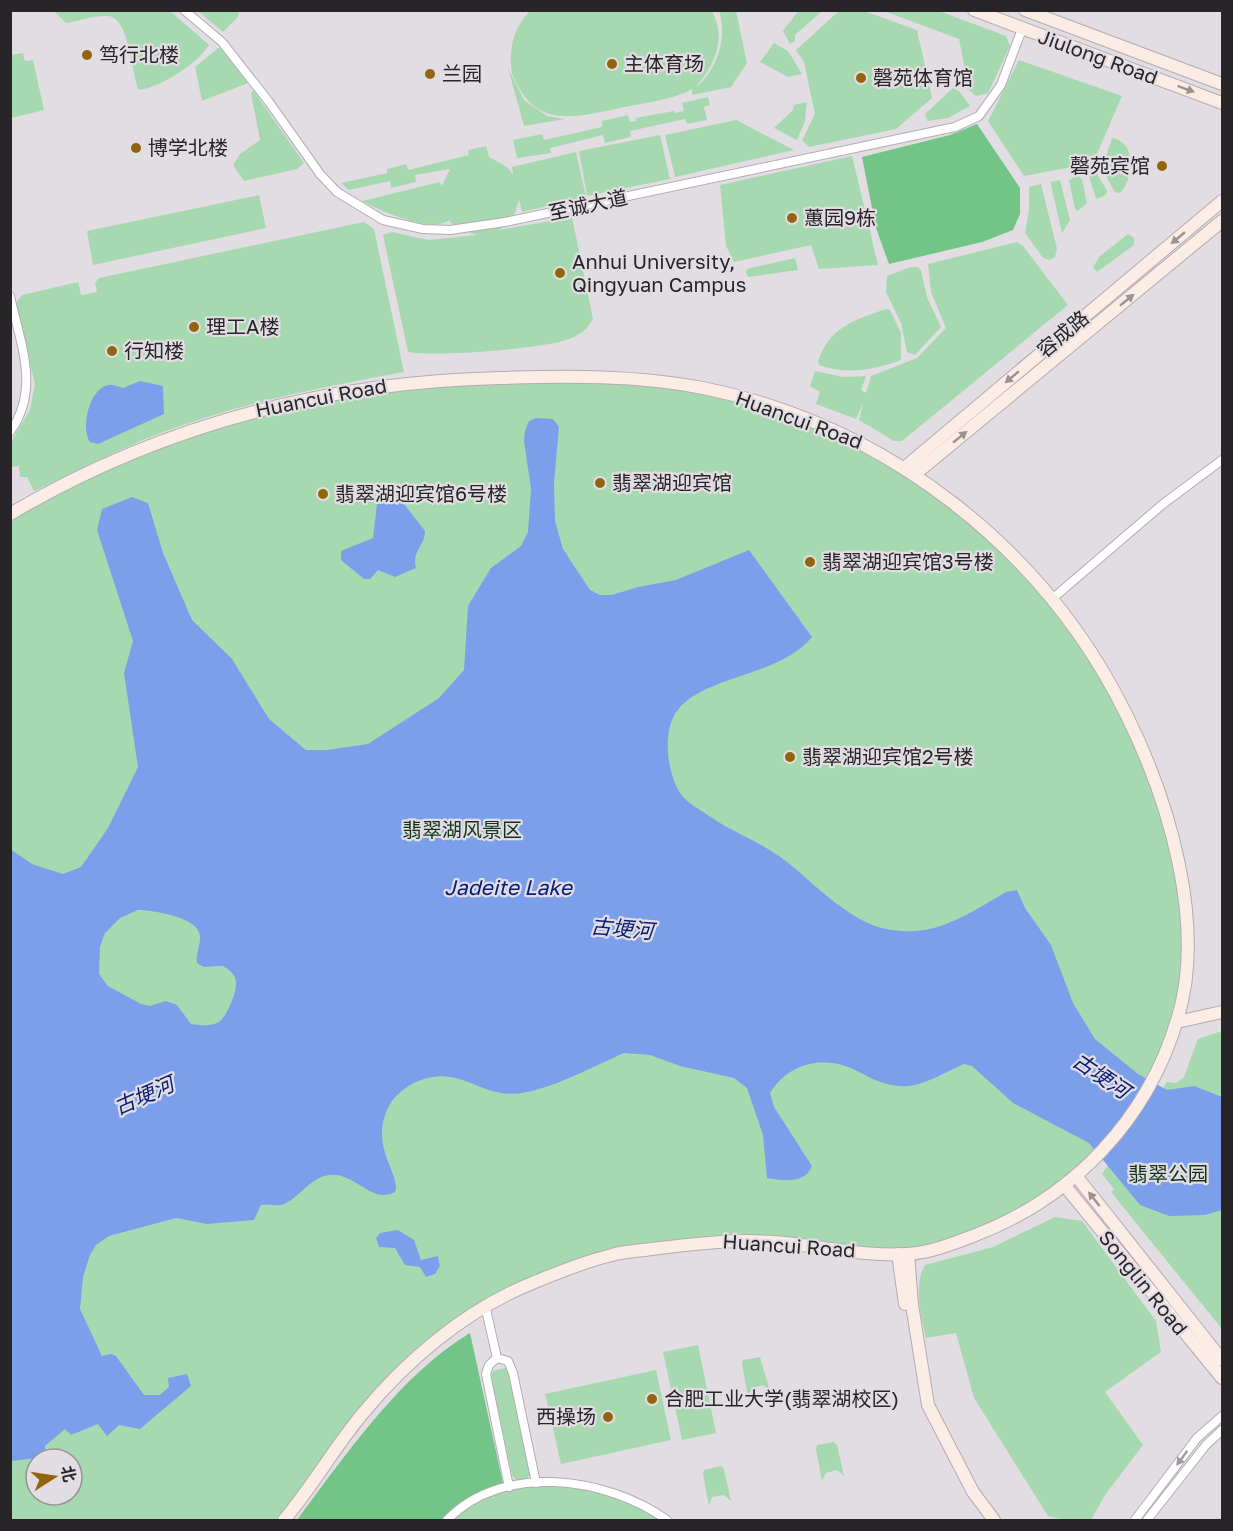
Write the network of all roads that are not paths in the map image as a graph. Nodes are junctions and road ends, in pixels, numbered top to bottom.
1 (184, 10) edge
2 (974, 10) edge
3 (1025, 10) edge
4 (1022, 28) junction
5 (1222, 84) edge
6 (1222, 103) edge
7 (1222, 201) edge
8 (1222, 221) edge
9 (10, 296) edge
10 (10, 432) edge
11 (1222, 460) edge
12 (910, 471) junction
13 (10, 514) edge
14 (1052, 599) junction
15 (1222, 1012) edge
16 (1177, 1022) junction
17 (1077, 1177) junction
18 (1065, 1186) junction
19 (903, 1254) junction
20 (485, 1305) junction
21 (497, 1358) junction
22 (1222, 1360) edge
23 (1222, 1378) edge
24 (1222, 1416) edge
25 (1222, 1430) edge
26 (536, 1483) junction
27 (509, 1486) junction
28 (284, 1521) edge
29 (447, 1521) edge
30 (667, 1521) edge
31 (986, 1521) edge
32 (993, 1521) edge
33 (1135, 1521) edge
34 (1148, 1521) edge

1 - 4 street, 至诚大道
2 - 4 street, Jiulong Road
3 - 5 street, Jiulong Road
4 -> 6 street, Jiulong Road
7 -> 12 street, 容成路
12 -> 8 street, 容成路
9 - 10 street
11 - 14 street
12 - 13 street, Huancui Road
12 - 14 street, Huancui Road
14 - 16 street, Huancui Road
15 - 16 street
16 - 17 street, Huancui Road
17 - 18 street, Huancui Road
22 -> 17 street, Songlin Road
18 - 19 street, Huancui Road
18 - 23 street, Songlin Road
19 - 20 street, Huancui Road
19 - 31 street
19 - 32 street
20 - 21 street
20 - 28 street, Huancui Road
21 - 26 street
21 - 27 street
24 -> 33 street
25 - 34 street
26 - 27 street
26 - 30 street
27 - 29 street

